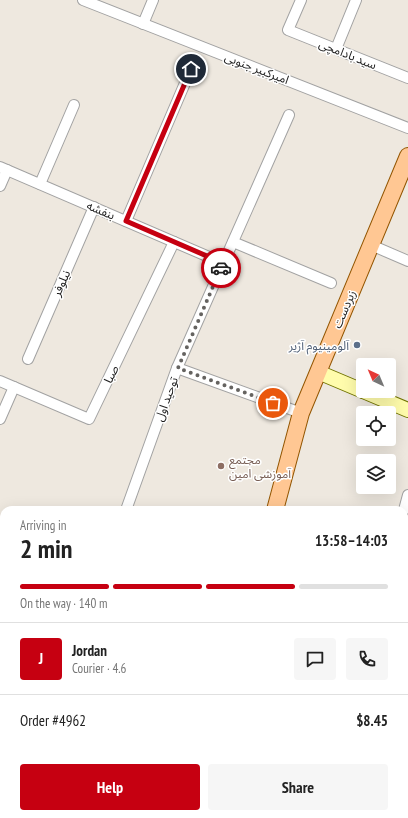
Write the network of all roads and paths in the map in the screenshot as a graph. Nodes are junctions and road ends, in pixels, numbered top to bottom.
1 (83, 0) edge
2 (153, 0) edge
3 (301, 0) edge
4 (356, 0) edge
5 (143, 24) junction
6 (336, 49) junction
7 (191, 69) dead end
8 (408, 78) edge
9 (74, 105) dead end
10 (289, 115) dead end
11 (408, 128) edge
12 (408, 156) edge
13 (3, 168) edge
14 (40, 184) junction
15 (0, 186) edge
16 (94, 208) junction
17 (126, 221) junction
18 (174, 242) junction
19 (233, 242) junction
20 (371, 245) junction
21 (408, 261) edge
22 (223, 263) junction
23 (331, 283) dead end
24 (28, 359) dead end
25 (178, 368) junction
26 (318, 372) junction
27 (0, 381) edge
28 (14, 387) junction
29 (356, 388) edge
30 (380, 398) edge
31 (408, 410) edge
32 (301, 413) junction
33 (0, 419) edge
34 (408, 495) edge
35 (127, 506) edge
36 (276, 506) edge
37 (405, 506) edge

1 - 5 street, امیرکبیر جنوبی
2 - 5 street
3 - 6 street, سید بادامچی
4 - 6 street
5 - 11 street, امیرکبیر جنوبی
6 - 8 street, سید بادامچی
7 - 17 street
9 - 14 street
10 - 19 street, توحید اول
12 - 20 main road, زبردست
13 - 14 street, بنفشه
13 - 15 street
14 - 16 street, بنفشه
16 - 17 street, بنفشه
16 - 24 street, نیلوفر
17 - 18 street, بنفشه
18 - 22 street, بنفشه
18 - 28 street, صبا
19 - 22 street, توحید اول
19 - 23 street
20 - 21 street
20 - 26 main road, زبردست
22 - 25 street, توحید اول
25 - 32 street
25 - 35 street, توحید اول
26 - 29 street
26 - 32 main road, زبردست
27 - 28 street, صبا
28 - 33 street
30 - 31 street
32 - 36 main road, زبردست
34 - 37 street

